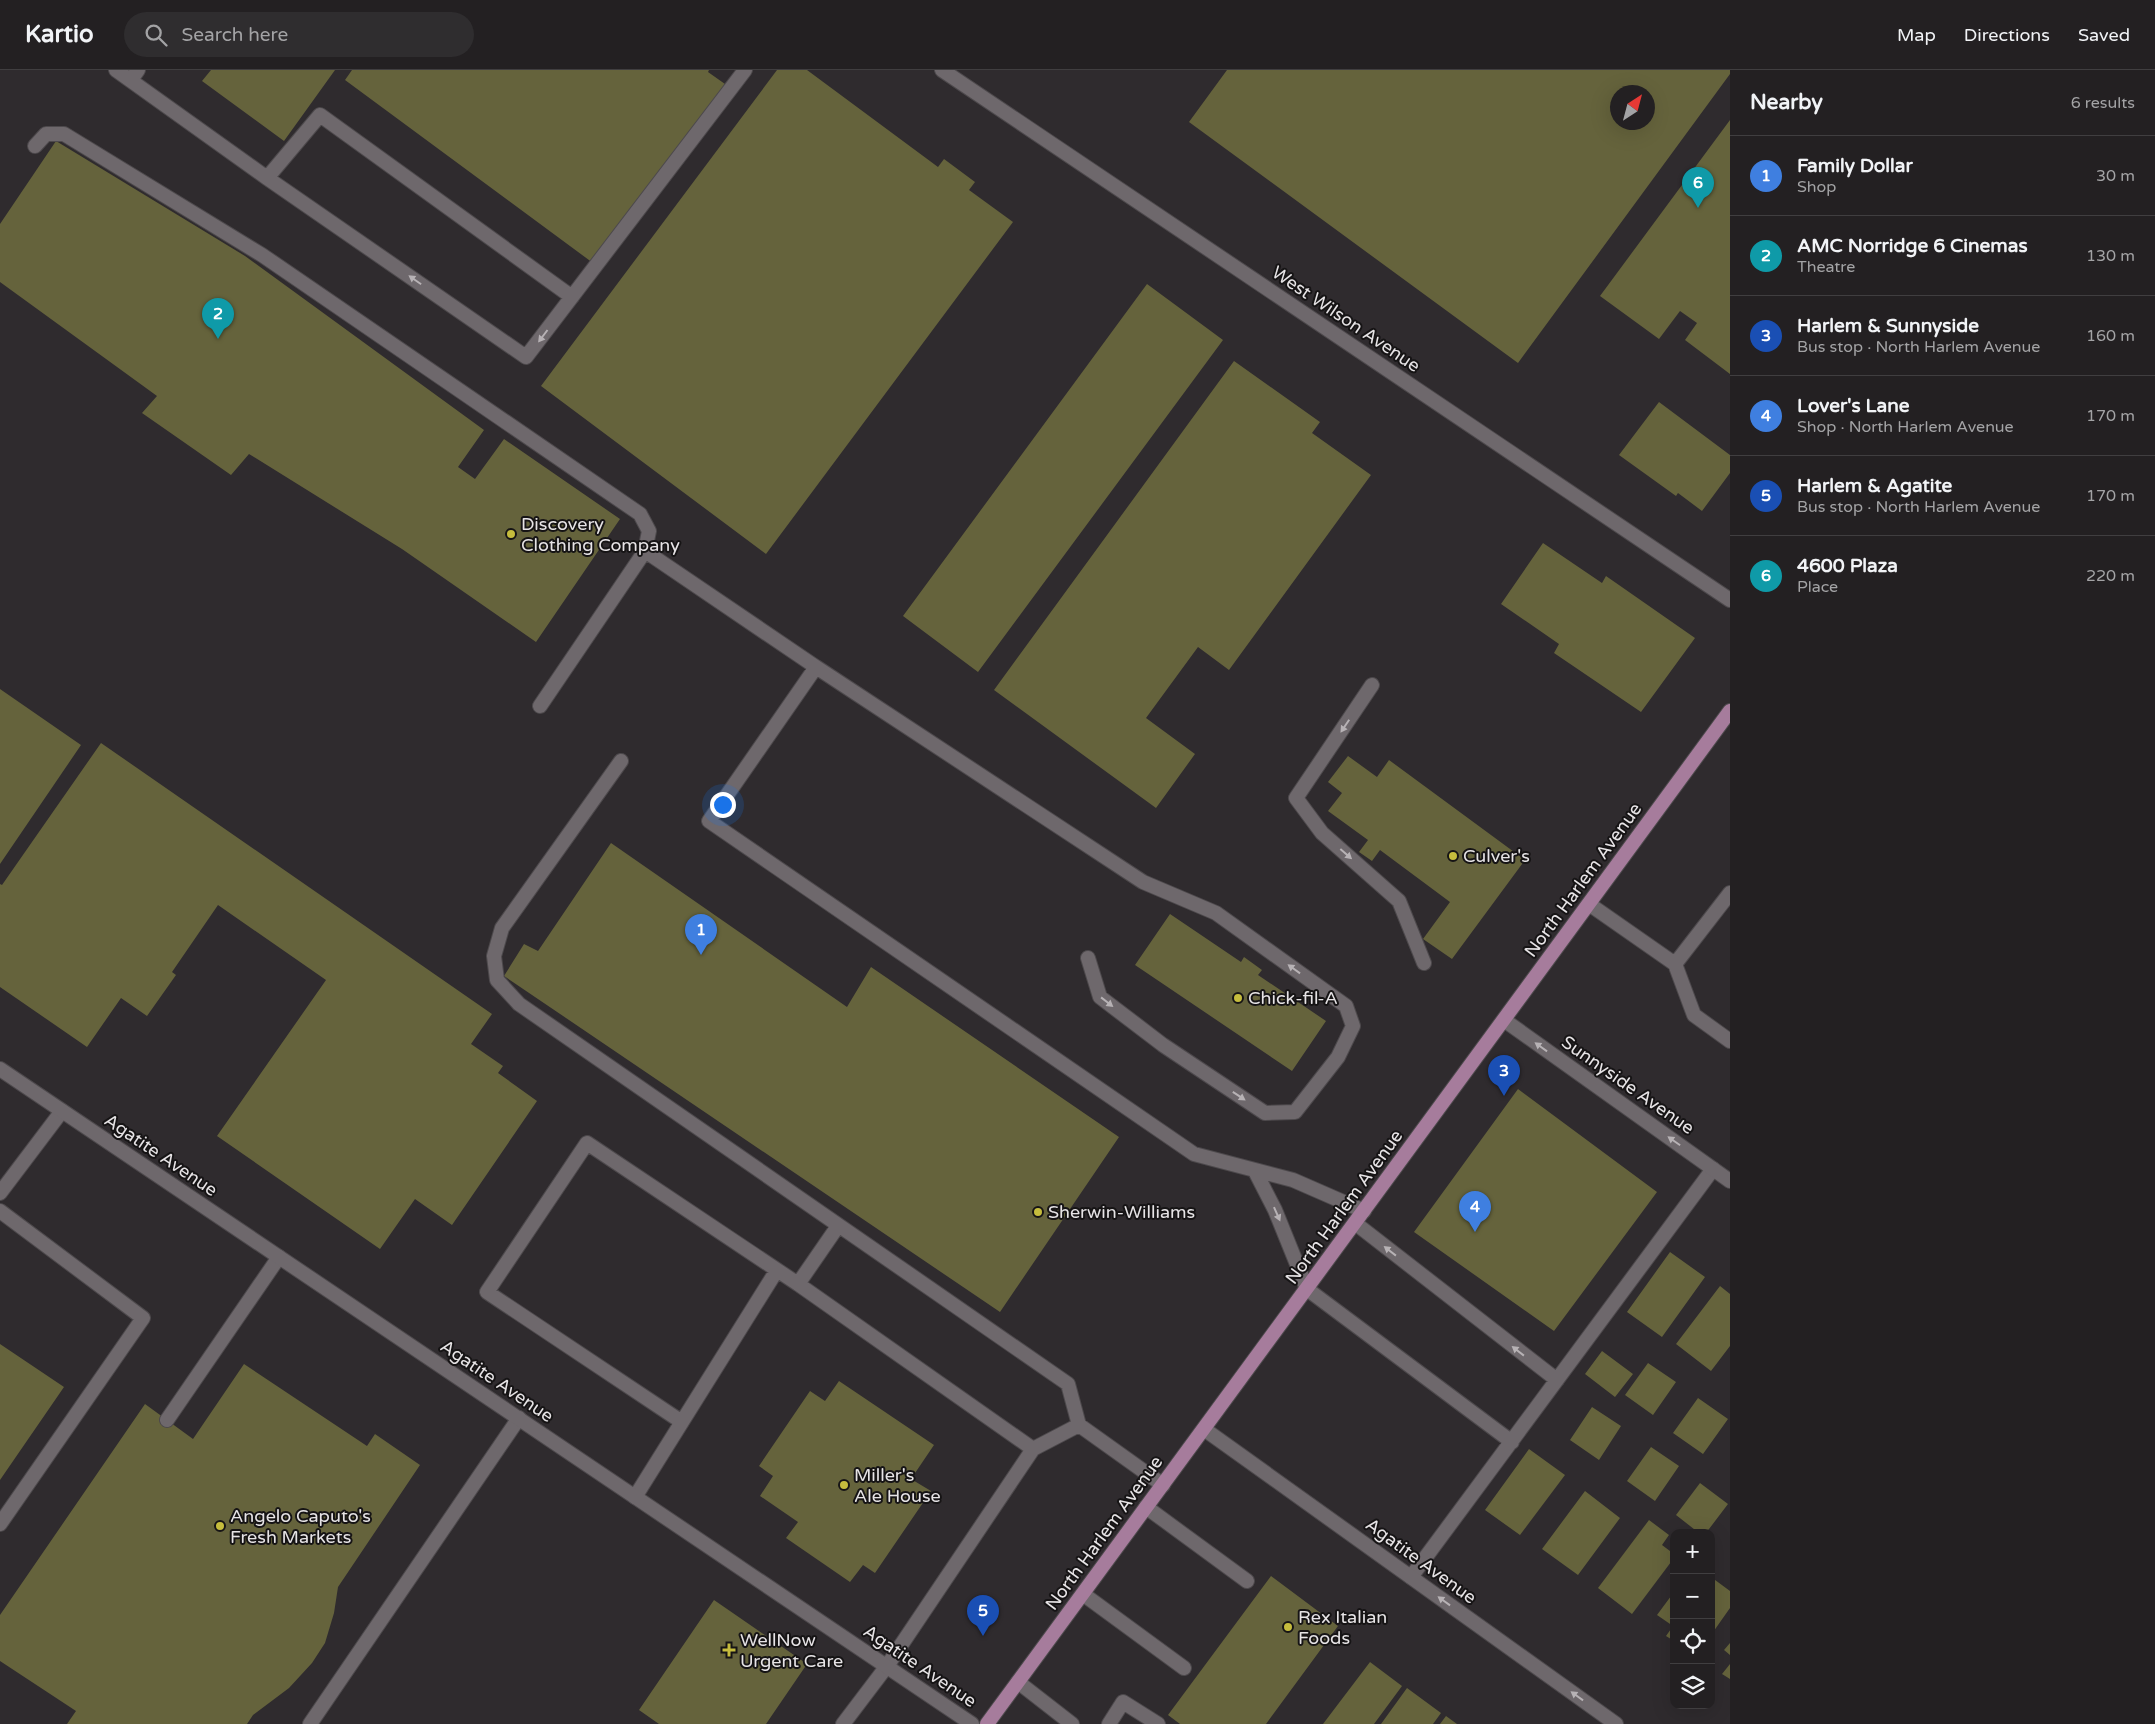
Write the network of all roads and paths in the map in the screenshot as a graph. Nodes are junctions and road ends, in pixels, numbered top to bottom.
1 (116, 70) edge
2 (745, 70) edge
3 (942, 70) edge
4 (134, 75) edge
5 (35, 146) dead end
6 (267, 178) junction
7 (572, 297) junction
8 (645, 551) junction
9 (1730, 600) edge
10 (816, 667) junction
11 (1372, 685) dead end
12 (540, 706) dead end
13 (1730, 711) edge
14 (621, 761) dead end
15 (1730, 893) edge
16 (1589, 904) junction
17 (1088, 958) dead end
18 (1424, 963) dead end
19 (1674, 964) junction
20 (1504, 1020) junction
21 (1730, 1041) edge
22 (0, 1069) edge
23 (62, 1111) junction
24 (1713, 1169) junction
25 (1255, 1170) junction
26 (1730, 1181) edge
27 (0, 1193) edge
28 (0, 1211) edge
29 (1364, 1211) junction
30 (1355, 1223) junction
31 (838, 1226) junction
32 (279, 1257) junction
33 (777, 1270) junction
34 (798, 1284) junction
35 (1307, 1288) junction
36 (1557, 1380) junction
37 (519, 1418) junction
38 (167, 1420) dead end
39 (682, 1422) junction
40 (1079, 1425) junction
41 (1204, 1429) junction
42 (1512, 1442) junction
43 (1033, 1449) junction
44 (1163, 1485) junction
45 (635, 1497) junction
46 (1146, 1507) junction
47 (0, 1524) edge
48 (1411, 1577) junction
49 (1247, 1581) dead end
50 (1083, 1594) junction
51 (887, 1666) junction
52 (1184, 1668) dead end
53 (1018, 1682) junction
54 (310, 1724) edge
55 (843, 1724) edge
56 (972, 1724) edge
57 (987, 1724) edge
58 (1072, 1724) edge
59 (1109, 1724) edge
60 (1158, 1724) edge
61 (1616, 1724) edge

1 - 4 street
2 - 7 street
3 - 9 street, West Wilson Avenue
4 - 6 street
5 - 8 street
7 -> 6 street
6 - 7 street
8 - 10 street
8 - 12 street
17 -> 10 street
10 - 25 street
11 -> 18 street
13 - 16 main road, North Harlem Avenue
14 - 31 street
15 - 19 street
16 - 19 street
16 - 20 main road, North Harlem Avenue
19 - 21 street
24 -> 20 street, Sunnyside Avenue
20 - 29 main road, North Harlem Avenue
22 - 23 street, Agatite Avenue
23 - 27 street
23 - 32 street, Agatite Avenue
24 - 26 street, Sunnyside Avenue
24 - 36 street
25 - 29 street
25 -> 35 street
28 - 47 street
29 - 30 main road, North Harlem Avenue
30 - 35 main road, North Harlem Avenue
36 -> 30 street
31 - 34 street
31 - 40 street
32 - 37 street, Agatite Avenue
32 - 38 street
33 - 34 street
33 - 39 street
33 - 39 street
34 - 43 street
35 - 41 main road, North Harlem Avenue
35 - 42 street
36 - 42 street
37 - 45 street, Agatite Avenue
37 - 54 street
39 - 45 street
40 - 43 street
40 - 44 street
41 - 44 main road, North Harlem Avenue
41 - 48 street, Agatite Avenue
42 - 48 street
43 - 51 street
44 - 46 main road, North Harlem Avenue
45 - 51 street, Agatite Avenue
46 - 49 street
46 - 50 main road, North Harlem Avenue
61 -> 48 street, Agatite Avenue
50 - 52 street
50 - 53 main road, North Harlem Avenue
51 - 55 street
51 - 56 street, Agatite Avenue
53 - 57 main road, North Harlem Avenue
53 - 58 street
59 - 60 street

